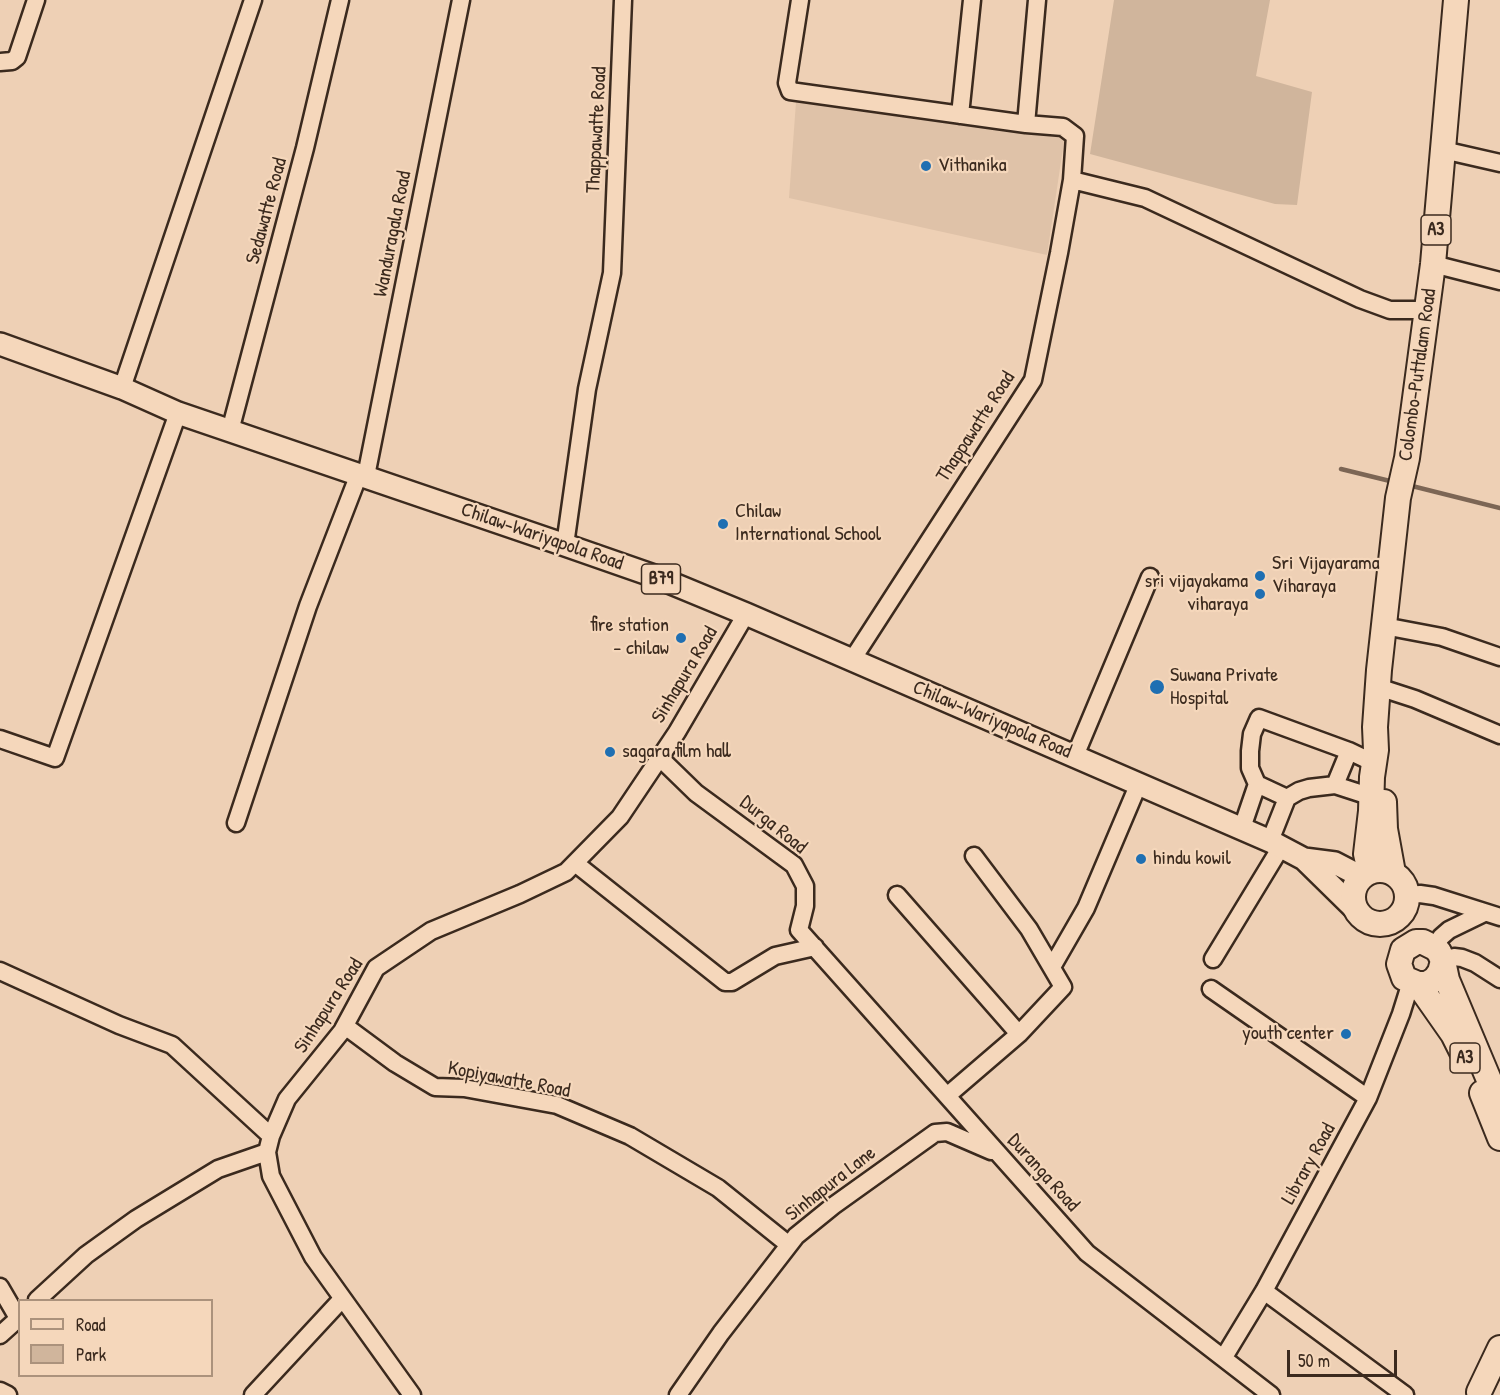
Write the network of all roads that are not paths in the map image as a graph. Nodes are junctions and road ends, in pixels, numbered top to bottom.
1 (36, 0) edge
2 (253, 0) edge
3 (340, 0) edge
4 (461, 0) edge
5 (623, 0) edge
6 (800, 0) edge
7 (972, 0) edge
8 (1037, 0) edge
9 (1456, 0) edge
10 (0, 62) edge
11 (960, 115) junction
12 (1026, 124) junction
13 (1443, 150) junction
14 (1500, 163) edge
15 (1072, 180) junction
16 (1433, 264) junction
17 (1500, 281) edge
18 (1427, 310) junction
19 (0, 344) edge
20 (122, 388) junction
21 (178, 413) junction
22 (230, 431) junction
23 (363, 475) junction
24 (565, 545) junction
25 (1150, 577) dead end
26 (746, 614) junction
27 (1384, 626) junction
28 (1500, 657) edge
29 (852, 660) junction
30 (1378, 687) junction
31 (1500, 735) edge
32 (0, 739) edge
33 (1349, 751) junction
34 (1075, 756) junction
35 (1375, 756) junction
36 (659, 758) junction
37 (1139, 783) junction
38 (1257, 784) junction
39 (1335, 785) junction
40 (1372, 797) junction
41 (1287, 798) junction
42 (236, 823) dead end
43 (1242, 828) junction
44 (1275, 844) junction
45 (974, 856) dead end
46 (1304, 860) junction
47 (575, 863) junction
48 (1375, 874) junction
49 (897, 895) dead end
50 (1408, 895) junction
51 (1492, 915) edge
52 (1366, 917) junction
53 (814, 947) junction
54 (1439, 954) junction
55 (1213, 959) dead end
56 (1052, 967) junction
57 (0, 972) edge
58 (1409, 977) junction
59 (1500, 980) edge
60 (1211, 989) dead end
61 (345, 1026) junction
62 (1019, 1034) junction
63 (948, 1095) junction
64 (1368, 1098) junction
65 (1500, 1106) edge
66 (1500, 1138) edge
67 (269, 1144) junction
68 (1001, 1156) junction
69 (789, 1245) junction
70 (0, 1287) edge
71 (1264, 1291) junction
72 (38, 1299) edge
73 (342, 1299) junction
74 (18, 1316) edge
75 (18, 1319) edge
76 (0, 1335) edge
77 (1500, 1348) edge
78 (1224, 1357) junction
79 (1500, 1369) edge
80 (0, 1390) edge
81 (1478, 1393) edge
82 (682, 1394) edge
83 (8, 1395) edge
84 (253, 1395) edge
85 (412, 1395) edge
86 (1270, 1395) edge
87 (1405, 1395) edge

1 - 10 street
2 - 20 street
3 - 22 street, Sedawatte Road
4 - 23 street, Wanduragala Road
5 - 24 street, Thappawatte Road
6 - 11 street, Thappawatte Road
7 - 11 street
8 - 12 street
9 - 13 highway, Colombo-Puttalam Road / A3
11 - 12 street, Thappawatte Road
12 - 15 street, Thappawatte Road
13 - 14 street
13 - 16 highway, Colombo-Puttalam Road / A3
15 - 18 street
15 - 29 street, Thappawatte Road
16 - 17 street
16 - 18 highway, Colombo-Puttalam Road / A3
18 - 27 highway, Colombo-Puttalam Road / A3
19 - 20 main road, Chilaw-Wariyapola Road / B79
20 - 21 main road, Chilaw-Wariyapola Road / B79
21 - 22 main road, Chilaw-Wariyapola Road / B79
21 - 32 street
22 - 23 main road, Chilaw-Wariyapola Road / B79
23 - 24 main road, Chilaw-Wariyapola Road / B79
23 - 42 street, Wanduragala Road
24 - 26 main road, Chilaw-Wariyapola Road / B79
25 - 34 street
26 - 29 main road, Chilaw-Wariyapola Road / B79
26 - 36 street, Sinhapura Road
27 - 28 street
27 - 30 highway, Colombo-Puttalam Road / A3
29 - 34 main road, Chilaw-Wariyapola Road / B79
30 - 31 street
30 - 35 highway, Colombo-Puttalam Road / A3
33 - 35 street
33 - 38 street
33 - 39 street
34 - 37 main road, Chilaw-Wariyapola Road / B79
35 - 40 highway, Colombo-Puttalam Road / A3
35 - 48 highway, Colombo-Puttalam Road / A3
36 - 47 street, Sinhapura Road
36 - 53 street, Durga Road
37 - 43 main road, Chilaw-Wariyapola Road / B79
37 - 56 street
38 - 41 street
38 - 43 street
39 - 40 street
39 - 41 street
40 - 48 highway, Colombo-Puttalam Road / A3
41 - 44 street
43 - 44 main road, Chilaw-Wariyapola Road / B79
44 - 46 main road, Chilaw-Wariyapola Road / B79
44 - 55 street
45 - 56 street
46 - 48 main road, B79
46 - 52 main road, B79
47 - 53 street
47 - 61 street, Sinhapura Road
48 - 50 highway
48 - 52 highway
49 - 62 street
50 - 51 street
50 - 52 highway
51 - 54 street
52 - 58 highway, A3
53 - 63 street, Duranga Road
54 - 58 highway
54 - 58 highway
54 - 59 street
54 - 65 highway, A3
56 - 62 street
57 - 67 street
58 - 64 street, Library Road
58 - 66 highway, A3
60 - 64 street
61 - 67 street, Sinhapura Road
61 - 69 street, Kopiyawatte Road
62 - 63 street
63 - 68 street, Duranga Road
64 - 71 street, Library Road
67 - 72 street
67 - 73 street
68 - 69 street, Sinhapura Lane
68 - 78 street, Duranga Road
69 - 82 street, Sinhapura Lane
70 - 74 street
71 - 78 street, Library Road
71 - 87 street
73 - 84 street
73 - 85 street
75 - 76 street
77 - 81 highway
78 - 86 street, Duranga Road
79 - 81 highway
80 - 83 street

